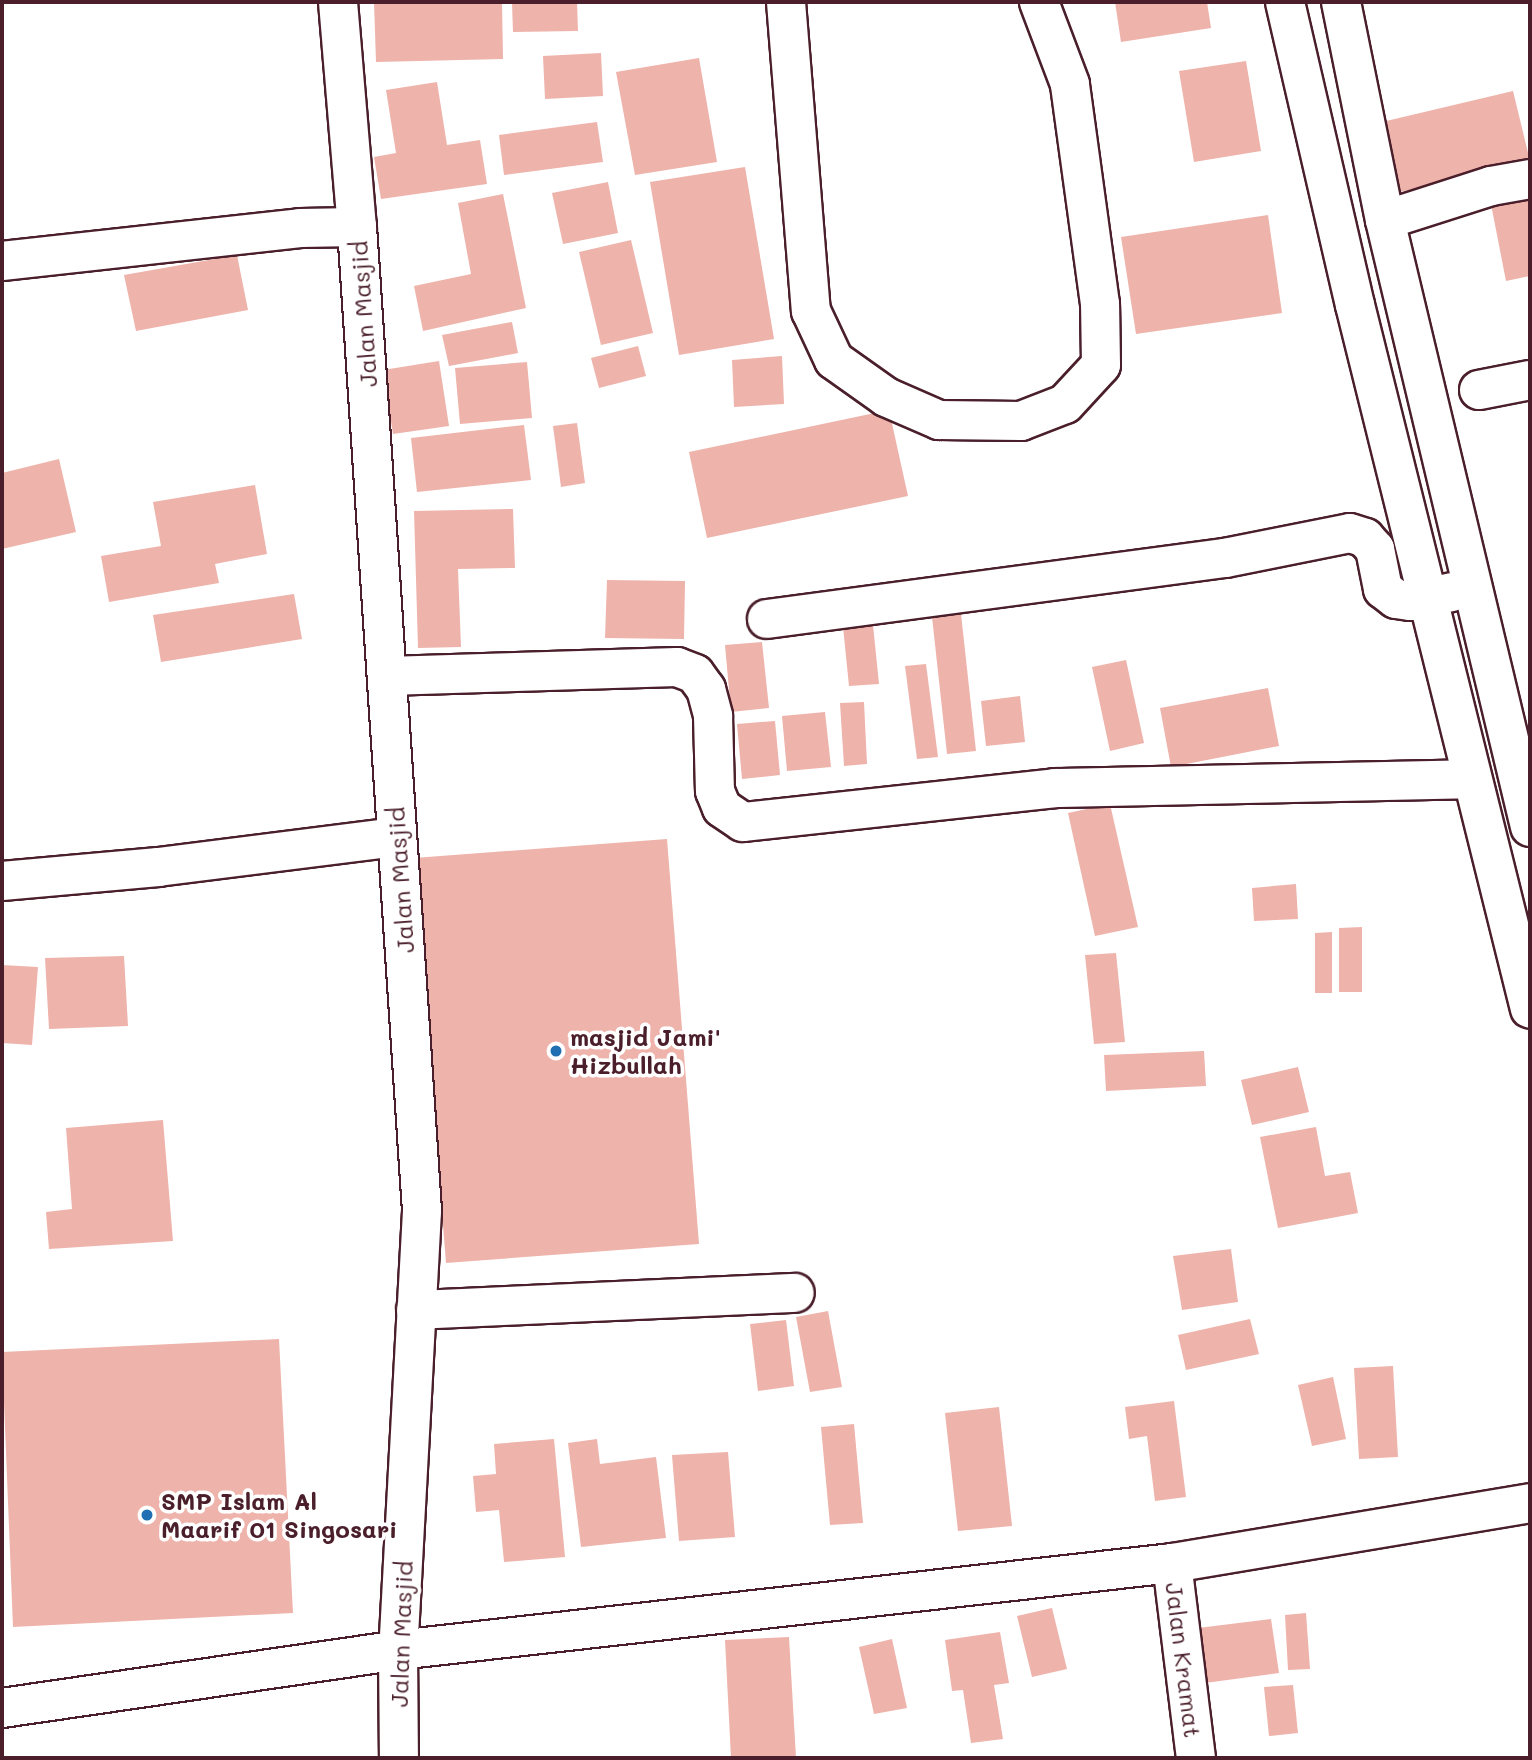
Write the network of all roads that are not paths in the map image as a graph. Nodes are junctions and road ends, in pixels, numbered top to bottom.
1 (338, 2) edge
2 (786, 2) edge
3 (1039, 2) edge
4 (1285, 2) edge
5 (1341, 2) edge
6 (1530, 179) edge
7 (1385, 220) junction
8 (358, 227) junction
9 (2, 261) edge
10 (1530, 380) edge
11 (1479, 390) dead end
12 (1474, 588) junction
13 (1427, 598) junction
14 (767, 619) dead end
15 (387, 676) junction
16 (1472, 779) junction
17 (1530, 827) edge
18 (397, 837) junction
19 (2, 881) edge
20 (1530, 1009) edge
21 (796, 1293) dead end
22 (416, 1310) junction
23 (1530, 1503) edge
24 (1172, 1563) junction
25 (398, 1650) junction
26 (2, 1708) edge
27 (399, 1758) edge
28 (1196, 1758) edge

1 - 8 street, Jalan Masjid
2 - 3 street
4 - 13 street
5 - 7 street
6 - 7 street
7 - 12 street
8 - 9 street
8 - 15 street, Jalan Masjid
10 - 11 street
12 - 13 street
12 - 17 street
13 - 14 street
13 - 16 street
15 - 16 street
15 - 18 street, Jalan Masjid
16 - 20 street
18 - 19 street
18 - 22 street, Jalan Masjid
21 - 22 street
22 - 25 street, Jalan Masjid
23 - 24 street
24 - 25 street
24 - 28 street, Jalan Kramat
25 - 26 street
25 - 27 street, Jalan Masjid

